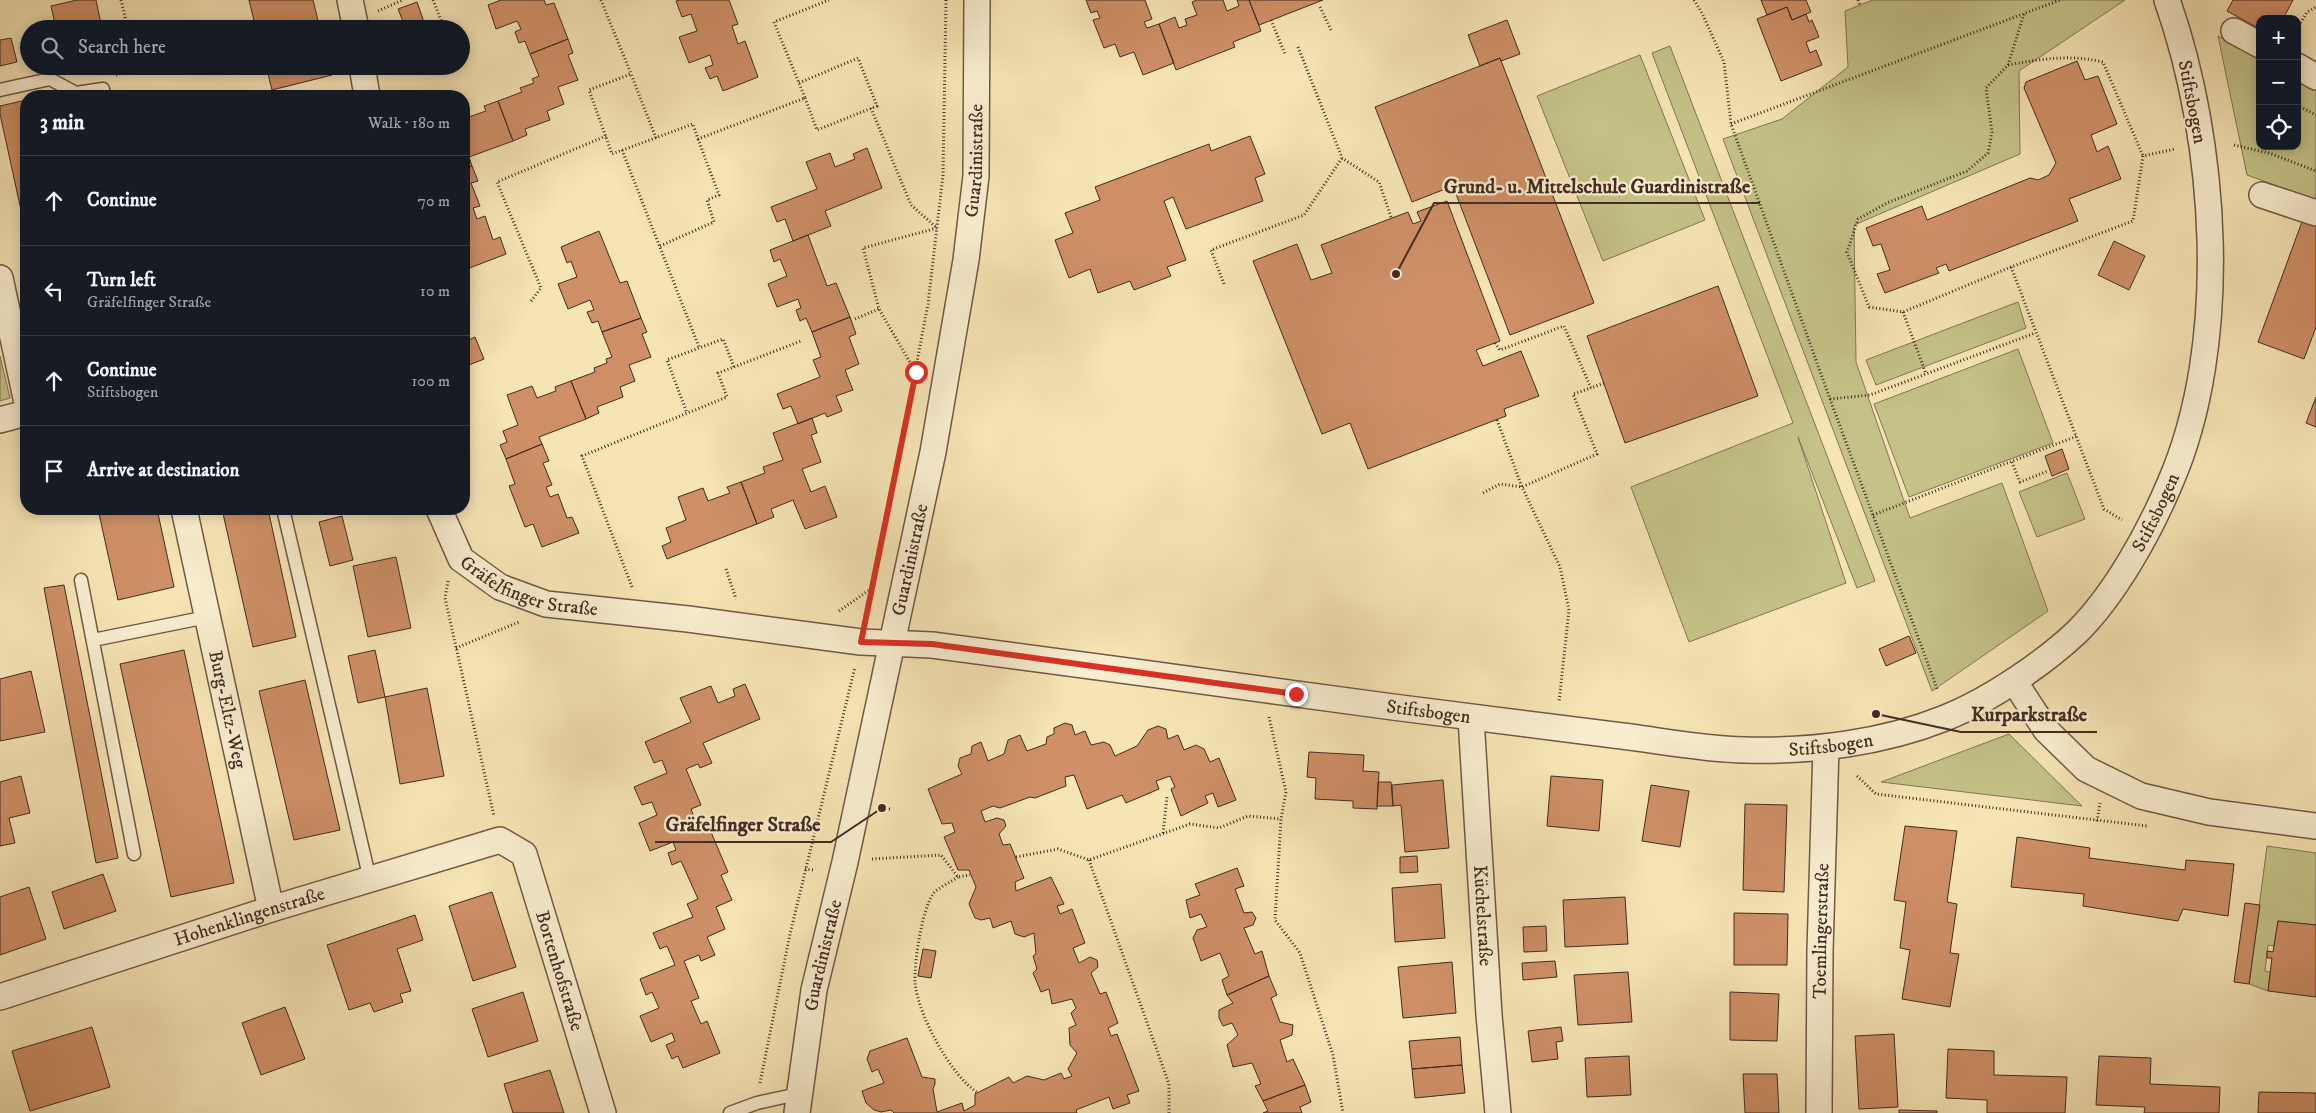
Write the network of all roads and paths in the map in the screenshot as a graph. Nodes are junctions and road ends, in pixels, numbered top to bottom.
1 (121, 0) edge
2 (350, 0) edge
3 (433, 0) edge
4 (601, 0) edge
5 (829, 0) edge
6 (946, 0) edge
7 (977, 0) edge
8 (1694, 0) edge
9 (1858, 0) edge
10 (2060, 0) edge
11 (2167, 0) edge
12 (1860, 6) dead end
13 (1320, 7) dead end
14 (2316, 7) edge
15 (2024, 14) junction
16 (126, 20) edge
17 (354, 20) edge
18 (441, 20) edge
19 (1271, 20) dead end
20 (2301, 22) edge
21 (1331, 30) dead end
22 (2234, 31) dead end
23 (2256, 43) edge
24 (1298, 47) dead end
25 (1285, 54) dead end
26 (2008, 66) junction
27 (2301, 68) edge
28 (631, 74) junction
29 (364, 75) edge
30 (2316, 77) edge
31 (799, 83) junction
32 (103, 89) dead end
33 (0, 90) edge
34 (65, 90) edge
35 (96, 90) edge
36 (366, 90) edge
37 (805, 98) junction
38 (2301, 107) edge
39 (871, 108) junction
40 (2316, 115) edge
41 (1732, 124) junction
42 (606, 136) junction
43 (656, 138) junction
44 (698, 139) junction
45 (2234, 145) dead end
46 (2176, 149) dead end
47 (622, 150) junction
48 (2143, 156) junction
49 (1342, 158) junction
50 (2316, 171) edge
51 (2262, 195) dead end
52 (2316, 213) edge
53 (1391, 217) dead end
54 (938, 228) junction
55 (660, 246) junction
56 (2011, 267) junction
57 (0, 278) edge
58 (1224, 284) dead end
59 (531, 301) dead end
60 (879, 309) junction
61 (1903, 312) junction
62 (855, 319) dead end
63 (2035, 333) junction
64 (801, 341) dead end
65 (1495, 343) dead end
66 (700, 347) junction
67 (734, 367) junction
68 (20, 370) edge
69 (916, 372) junction
70 (1926, 374) junction
71 (1604, 383) dead end
72 (1591, 388) junction
73 (1830, 399) junction
74 (687, 413) junction
75 (20, 415) edge
76 (0, 420) edge
77 (1498, 420) dead end
78 (2078, 436) junction
79 (2012, 462) junction
80 (2048, 471) dead end
81 (1522, 487) junction
82 (1483, 493) dead end
83 (185, 515) edge
84 (284, 515) edge
85 (442, 515) edge
86 (1873, 515) junction
87 (2122, 520) dead end
88 (726, 569) dead end
89 (81, 580) dead end
90 (448, 580) dead end
91 (622, 587) dead end
92 (873, 587) junction
93 (632, 588) junction
94 (642, 589) dead end
95 (728, 602) dead end
96 (832, 611) dead end
97 (207, 617) junction
98 (522, 621) dead end
99 (93, 640) junction
100 (861, 642) junction
101 (892, 643) junction
102 (456, 648) junction
103 (2014, 681) junction
104 (1938, 691) dead end
105 (1559, 702) dead end
106 (1269, 718) dead end
107 (1472, 718) junction
108 (1826, 747) junction
109 (1857, 776) dead end
110 (1167, 797) dead end
111 (2100, 803) dead end
112 (882, 808) dead end
113 (890, 809) dead end
114 (1281, 819) junction
115 (2098, 821) junction
116 (2316, 826) edge
117 (2156, 828) dead end
118 (1163, 833) junction
119 (500, 840) junction
120 (134, 854) dead end
121 (1016, 857) dead end
122 (846, 858) junction
123 (1090, 860) junction
124 (806, 869) junction
125 (813, 870) dead end
126 (970, 875) dead end
127 (958, 877) junction
128 (370, 880) junction
129 (271, 909) junction
130 (0, 997) edge
131 (978, 1093) dead end
132 (757, 1102) junction
133 (797, 1103) edge
134 (603, 1113) edge
135 (730, 1113) edge
136 (1169, 1113) edge
137 (1343, 1113) edge
138 (1498, 1113) edge
139 (1820, 1113) edge

1 - 16 path
2 - 17 street
3 - 18 path
4 - 28 path
5 - 31 path
6 - 54 path
7 - 101 street, Guardinistraße
8 - 41 path
9 - 12 path
10 - 15 path
11 - 103 street, Stiftsbogen
13 - 21 path
14 - 20 path
15 - 26 path
15 - 41 path
19 - 25 path
22 - 23 street
24 - 49 path
26 - 48 path
26 - 61 path
27 - 30 street
28 - 42 path
28 - 43 path
29 - 36 street
31 - 37 path
31 - 39 path
32 - 35 lane
33 - 34 lane
37 - 39 path
37 - 44 path
38 - 40 path
39 - 54 path
41 - 73 path
42 - 47 path
42 - 59 path
43 - 44 path
43 - 47 path
44 - 55 path
45 - 50 path
46 - 48 path
47 - 55 path
48 - 56 path
49 - 53 path
49 - 58 path
51 - 52 street
54 - 60 path
54 - 69 path
55 - 66 path
56 - 61 path
56 - 63 path
57 - 68 street
60 - 62 path
60 - 69 path
61 - 70 path
63 - 70 path
63 - 78 path
64 - 67 path
65 - 72 path
66 - 67 path
66 - 74 path
67 - 74 path
69 - 92 path
70 - 73 path
71 - 72 path
72 - 81 path
73 - 86 path
74 - 93 path
75 - 76 street
77 - 81 path
78 - 79 path
78 - 87 path
79 - 80 path
79 - 86 path
81 - 82 path
81 - 105 path
83 - 97 street, Burg-Eltz-Weg
84 - 128 lane
85 - 100 street, Gräfelfinger Straße
86 - 104 path
88 - 95 path
89 - 99 lane
90 - 102 path
91 - 93 path
92 - 96 path
92 - 100 path
93 - 94 path
97 - 99 lane
97 - 129 street, Burg-Eltz-Weg
98 - 102 path
99 - 120 lane
100 - 101 street, Gräfelfinger Straße
100 - 124 path
101 - 107 street, Stiftsbogen
101 - 122 street, Guardinistraße
102 - 119 path
103 - 108 street, Stiftsbogen
103 - 116 street
106 - 114 path
107 - 108 street, Stiftsbogen
107 - 138 street, Küchelstraße
108 - 139 street, Toemlingerstraße
109 - 115 path
110 - 118 path
111 - 115 path
112 - 113 path
114 - 118 path
114 - 137 path
115 - 117 path
118 - 123 path
119 - 128 street, Hohenklingenstraße
119 - 134 street, Bortenhofstraße
121 - 123 path
122 - 127 path
122 - 133 street, Guardinistraße
123 - 136 path
124 - 125 path
124 - 132 path
126 - 127 path
127 - 131 path
128 - 129 street, Hohenklingenstraße
129 - 130 street, Hohenklingenstraße
132 - 133 lane
132 - 135 lane

